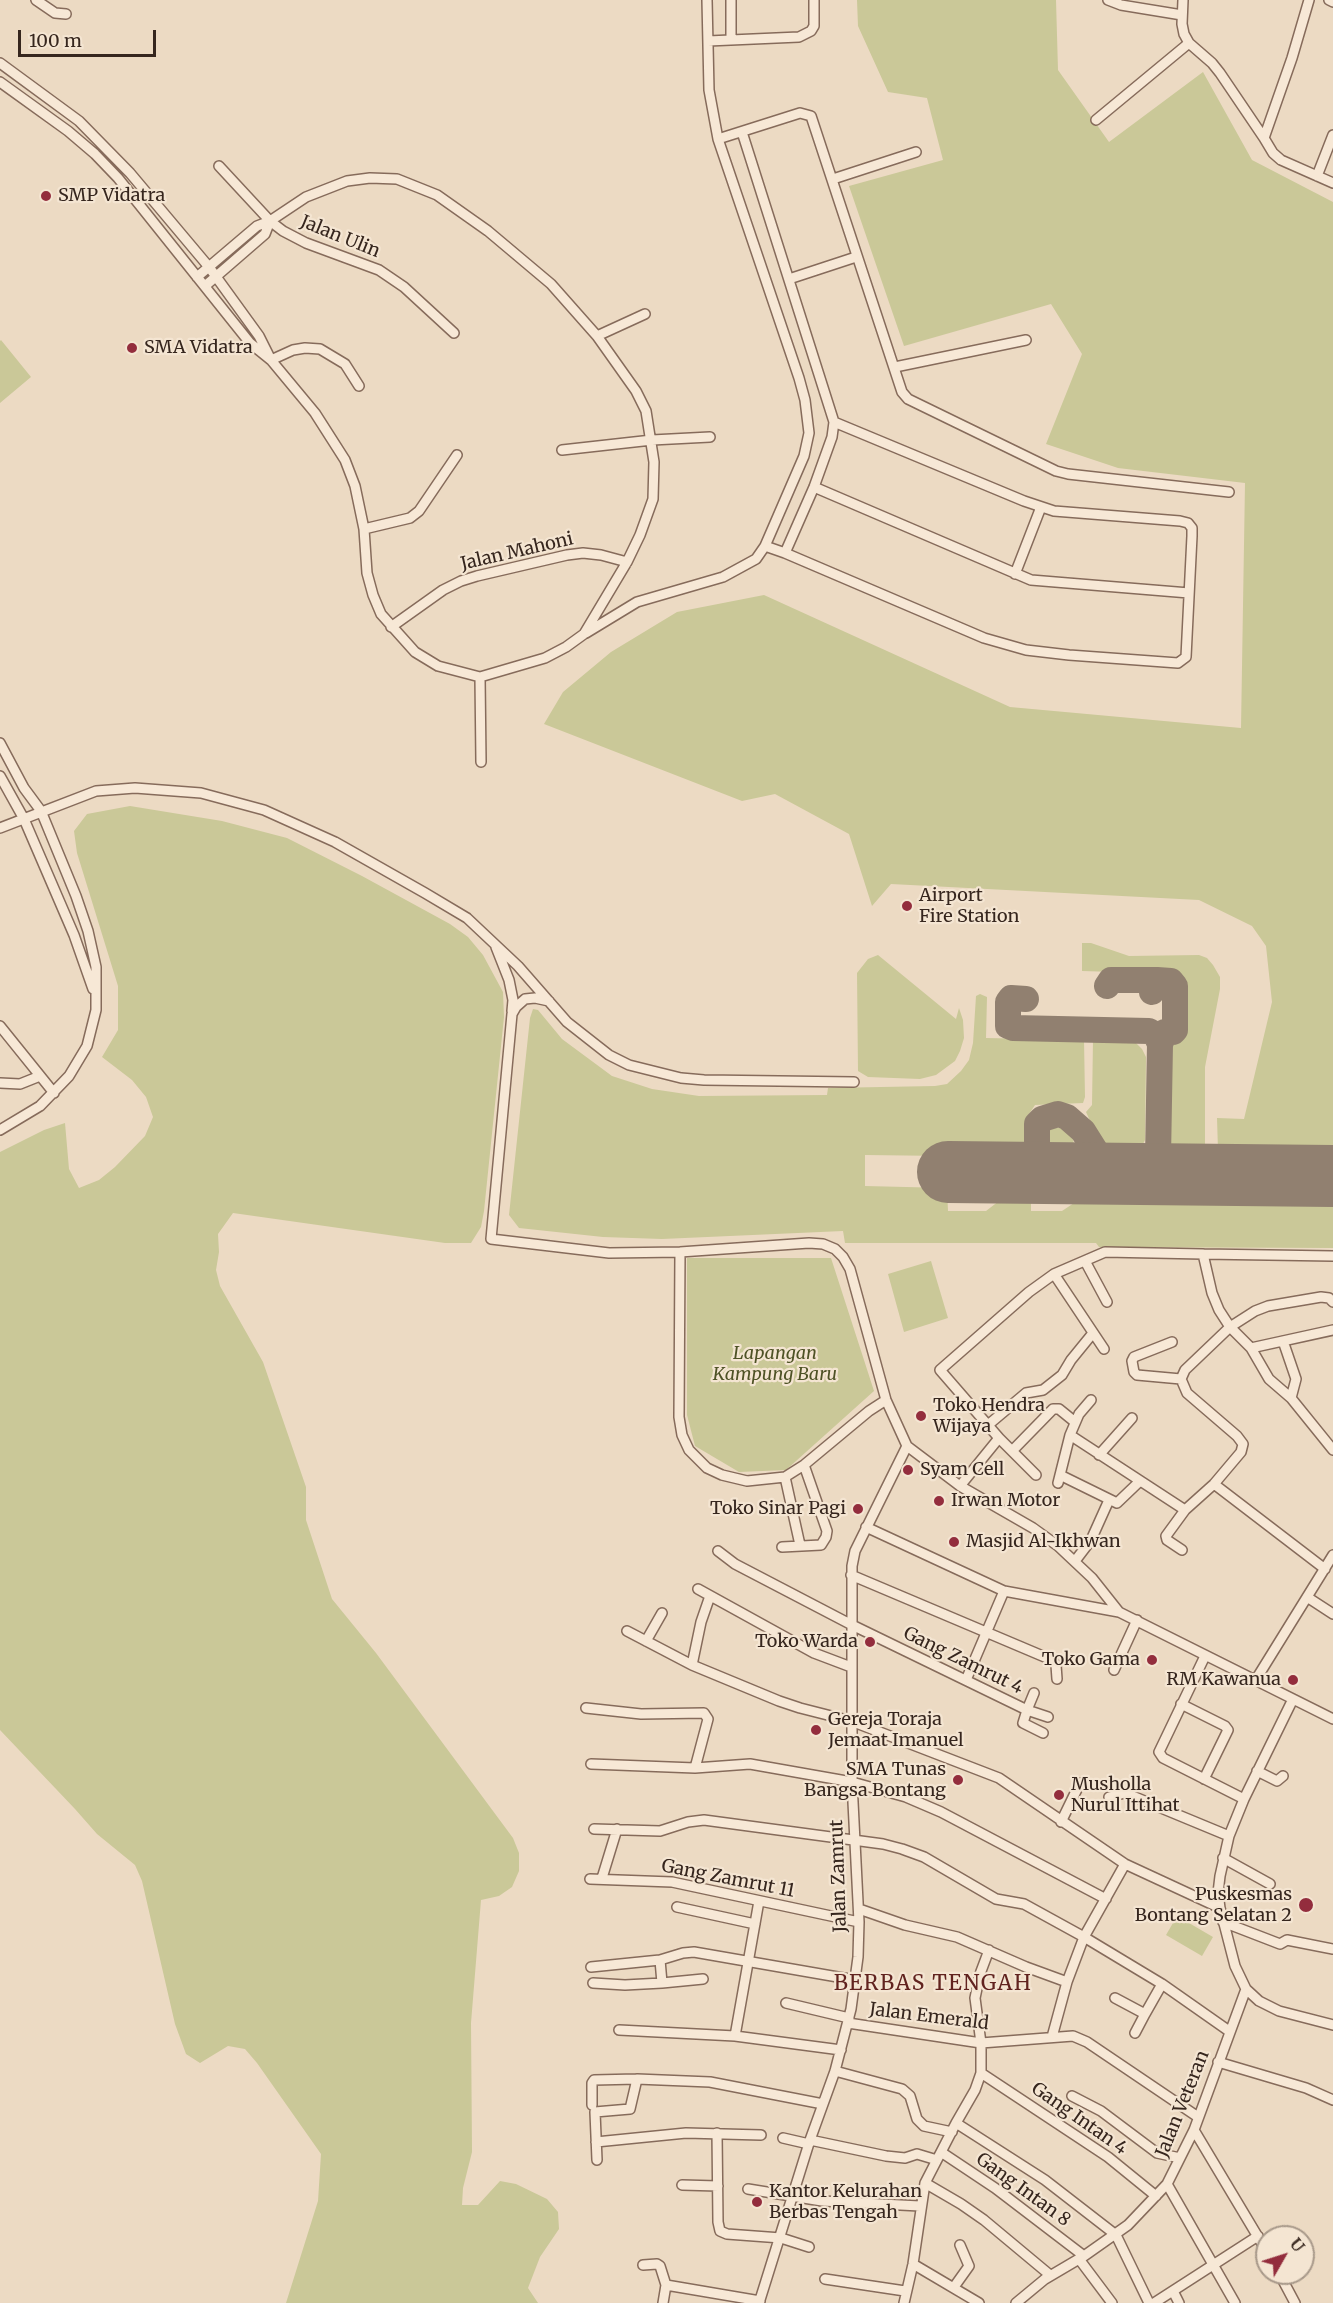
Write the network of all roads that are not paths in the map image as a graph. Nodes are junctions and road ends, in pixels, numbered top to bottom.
1 (36, 0) edge
2 (707, 0) edge
3 (731, 0) edge
4 (814, 0) edge
5 (1108, 0) edge
6 (1183, 0) edge
7 (1309, 0) edge
8 (1329, 0) edge
9 (1333, 2) edge
10 (66, 14) dead end
11 (1182, 15) junction
12 (731, 40) junction
13 (708, 42) junction
14 (1189, 43) junction
15 (0, 63) edge
16 (0, 82) edge
17 (1096, 120) dead end
18 (742, 132) junction
19 (1333, 135) edge
20 (1264, 138) junction
21 (718, 139) junction
22 (916, 152) dead end
23 (219, 166) dead end
24 (1317, 176) junction
25 (833, 179) junction
26 (1333, 183) edge
27 (270, 221) junction
28 (856, 257) junction
29 (209, 267) junction
30 (215, 276) junction
31 (197, 277) junction
32 (789, 279) junction
33 (205, 286) junction
34 (645, 314) dead end
35 (454, 333) dead end
36 (597, 336) junction
37 (1026, 340) dead end
38 (271, 360) junction
39 (895, 367) junction
40 (359, 386) dead end
41 (834, 422) junction
42 (710, 437) dead end
43 (652, 440) junction
44 (562, 450) dead end
45 (457, 455) dead end
46 (814, 487) junction
47 (1229, 492) dead end
48 (1041, 507) junction
49 (363, 529) junction
50 (765, 546) junction
51 (785, 554) junction
52 (627, 562) junction
53 (1016, 574) junction
54 (1189, 593) junction
55 (604, 602) junction
56 (619, 612) junction
57 (391, 627) junction
58 (584, 634) junction
59 (480, 677) junction
60 (0, 743) edge
61 (481, 762) dead end
62 (0, 776) edge
63 (41, 812) junction
64 (24, 819) junction
65 (0, 828) edge
66 (494, 942) junction
67 (95, 994) junction
68 (549, 1001) junction
69 (512, 1014) junction
70 (0, 1026) edge
71 (40, 1076) junction
72 (854, 1082) dead end
73 (0, 1083) edge
74 (54, 1093) junction
75 (0, 1130) edge
76 (680, 1252) junction
77 (1203, 1254) junction
78 (1333, 1256) edge
79 (1085, 1261) junction
80 (1054, 1274) junction
81 (1107, 1302) dead end
82 (1333, 1302) edge
83 (1230, 1327) junction
84 (1333, 1330) edge
85 (1092, 1333) junction
86 (1282, 1341) junction
87 (1172, 1342) dead end
88 (1251, 1348) junction
89 (1104, 1349) dead end
90 (1181, 1378) junction
91 (1047, 1388) junction
92 (1291, 1398) junction
93 (886, 1400) junction
94 (1091, 1400) dead end
95 (1054, 1408) junction
96 (1132, 1418) dead end
97 (1075, 1422) junction
98 (988, 1425) junction
99 (1070, 1435) junction
100 (999, 1438) junction
101 (907, 1446) junction
102 (1333, 1450) edge
103 (1012, 1451) junction
104 (1099, 1455) junction
105 (804, 1466) junction
106 (1036, 1475) dead end
107 (784, 1477) junction
108 (1140, 1481) junction
109 (1214, 1485) junction
110 (960, 1486) junction
111 (1109, 1500) junction
112 (1185, 1510) junction
113 (866, 1527) junction
114 (800, 1545) junction
115 (782, 1547) dead end
116 (1182, 1550) dead end
117 (718, 1551) dead end
118 (1333, 1555) edge
119 (1075, 1561) junction
120 (1325, 1569) junction
121 (851, 1575) junction
122 (698, 1589) dead end
123 (1004, 1591) junction
124 (710, 1596) junction
125 (1307, 1598) junction
126 (1119, 1612) junction
127 (662, 1613) dead end
128 (1333, 1614) edge
129 (1137, 1620) junction
130 (852, 1625) junction
131 (627, 1631) dead end
132 (986, 1632) junction
133 (646, 1641) junction
134 (1205, 1656) junction
135 (692, 1665) junction
136 (851, 1667) junction
137 (1114, 1670) dead end
138 (1057, 1678) dead end
139 (966, 1680) junction
140 (1254, 1681) junction
141 (1034, 1693) dead end
142 (1293, 1699) junction
143 (1180, 1704) junction
144 (586, 1708) dead end
145 (1027, 1710) junction
146 (1048, 1717) dead end
147 (1333, 1719) edge
148 (851, 1721) junction
149 (1043, 1733) dead end
150 (591, 1764) dead end
151 (695, 1768) junction
152 (1257, 1771) junction
153 (1282, 1776) dead end
154 (1204, 1779) junction
155 (852, 1782) junction
156 (1080, 1783) dead end
157 (1109, 1797) dead end
158 (1244, 1799) junction
159 (1062, 1822) junction
160 (594, 1829) dead end
161 (617, 1829) junction
162 (1228, 1836) junction
163 (854, 1840) junction
164 (1223, 1858) junction
165 (1125, 1864) junction
166 (602, 1878) junction
167 (590, 1879) dead end
168 (1270, 1884) dead end
169 (1106, 1899) junction
170 (759, 1901) junction
171 (677, 1907) dead end
172 (1220, 1908) junction
173 (859, 1909) junction
174 (859, 1922) junction
175 (1223, 1922) junction
176 (754, 1924) junction
177 (1084, 1937) junction
178 (1333, 1949) edge
179 (989, 1950) junction
180 (660, 1959) junction
181 (748, 1960) junction
182 (591, 1967) dead end
183 (703, 1979) dead end
184 (855, 1980) junction
185 (1067, 1982) junction
186 (593, 1983) dead end
187 (662, 1983) junction
188 (1162, 1984) junction
189 (1246, 1989) junction
190 (1115, 1998) dead end
191 (786, 2003) dead end
192 (1145, 2014) junction
193 (848, 2020) junction
194 (1333, 2025) edge
195 (619, 2030) dead end
196 (1229, 2031) junction
197 (1135, 2032) dead end
198 (735, 2036) junction
199 (1052, 2037) junction
200 (981, 2043) junction
201 (841, 2050) junction
202 (1218, 2062) junction
203 (835, 2071) junction
204 (981, 2073) junction
205 (637, 2079) junction
206 (1072, 2096) dead end
207 (1333, 2100) edge
208 (823, 2104) junction
209 (592, 2105) dead end
210 (1198, 2117) junction
211 (954, 2128) junction
212 (1194, 2130) junction
213 (717, 2133) junction
214 (761, 2134) dead end
215 (783, 2138) dead end
216 (596, 2142) junction
217 (810, 2142) junction
218 (939, 2156) junction
219 (1180, 2158) junction
220 (597, 2160) dead end
221 (925, 2183) junction
222 (1167, 2184) junction
223 (682, 2185) dead end
224 (717, 2186) junction
225 (748, 2189) dead end
226 (794, 2195) junction
227 (1156, 2196) junction
228 (920, 2206) junction
229 (1255, 2230) edge
230 (1116, 2235) junction
231 (1255, 2237) edge
232 (781, 2238) junction
233 (960, 2245) dead end
234 (809, 2247) dead end
235 (1081, 2257) junction
236 (913, 2264) junction
237 (1215, 2264) junction
238 (643, 2265) dead end
239 (1050, 2275) junction
240 (825, 2279) dead end
241 (666, 2285) junction
242 (1286, 2285) edge
243 (954, 2287) junction
244 (905, 2291) junction
245 (1173, 2291) junction
246 (760, 2302) edge
247 (663, 2303) edge
248 (904, 2303) edge
249 (979, 2303) edge
250 (1016, 2303) edge
251 (1112, 2303) edge
252 (1149, 2303) edge
253 (1154, 2303) edge
254 (1179, 2303) edge
255 (1235, 2303) edge
256 (1296, 2303) edge

1 - 10 street
2 - 13 street
3 - 12 street
4 - 12 street
5 - 11 street
6 - 11 street
7 - 20 street
8 - 9 street
11 - 14 street
12 - 13 street
13 - 21 street
14 - 17 street
14 - 20 street
15 - 29 street
16 - 31 street
18 - 21 street
18 - 25 street
18 - 32 street
19 - 24 street
20 - 24 street
21 - 50 street
22 - 25 street
23 - 27 street, Jalan Ulin
24 - 26 street
25 - 28 street
27 - 29 street
27 - 30 street
27 - 35 street, Jalan Ulin
27 - 36 street
28 - 32 street
28 - 39 street
29 - 30 street
29 - 31 street
30 - 33 street
30 - 38 street
31 - 33 street
32 - 41 street
33 - 38 street
34 - 36 street
36 - 43 street
37 - 39 street
38 - 40 street
38 - 49 street
39 - 47 street
41 - 46 street
41 - 48 street
42 - 43 street
43 - 44 street
43 - 52 street
45 - 49 street
46 - 51 street
46 - 53 street
48 - 53 street
48 - 54 street
49 - 57 street
50 - 51 street
50 - 56 street
51 - 54 street
52 - 55 street
52 - 57 street, Jalan Mahoni
53 - 54 street
55 - 56 street
55 - 58 street
56 - 58 street
57 - 59 street
58 - 59 street
59 - 61 street
60 - 63 street
62 - 64 street
63 - 64 street
63 - 66 street
63 - 67 street
64 - 65 street
64 - 67 street
66 - 68 street
66 - 69 street
67 - 74 street
68 - 69 street
68 - 72 street
69 - 76 street
70 - 71 street
71 - 73 street
71 - 74 street
74 - 75 street
76 - 93 street
76 - 107 street
77 - 78 street
77 - 79 street
77 - 83 street
79 - 80 street
79 - 81 street
80 - 85 street
80 - 98 street
82 - 83 street
83 - 88 street
83 - 90 street
84 - 86 street
85 - 89 street
85 - 91 street
86 - 88 street
86 - 92 street
87 - 90 street
88 - 92 street
90 - 109 street
91 - 95 street
91 - 98 street
92 - 102 street
93 - 101 street
93 - 105 street
94 - 97 street
95 - 97 street
95 - 103 street
96 - 104 street
97 - 99 street
98 - 100 street
99 - 104 street
99 - 111 street
100 - 103 street
100 - 110 street
101 - 110 street
101 - 113 street, Jalan Zamrut
103 - 106 street
104 - 108 street
105 - 107 street
105 - 114 street
107 - 114 street
108 - 111 street
108 - 112 street
109 - 112 street
109 - 120 street
110 - 119 street
111 - 119 street
112 - 116 street
113 - 121 street, Jalan Zamrut
113 - 123 street
114 - 115 street
117 - 130 street, Gang Zamrut 4
118 - 120 street
119 - 126 street
120 - 125 street
121 - 130 street, Jalan Zamrut
121 - 132 street
122 - 124 street
123 - 126 street
123 - 132 street
124 - 135 street
124 - 136 street
125 - 128 street
125 - 140 street
126 - 129 street
127 - 133 street
129 - 134 street
129 - 137 street
130 - 136 street, Jalan Zamrut
130 - 139 street, Gang Zamrut 4
131 - 133 street
132 - 138 street
132 - 139 street
133 - 135 street
134 - 140 street
134 - 143 street
135 - 148 street
136 - 148 street, Jalan Zamrut
139 - 145 street, Gang Zamrut 4
140 - 142 street
141 - 145 street
142 - 147 street
142 - 152 street
143 - 154 street
143 - 154 street
144 - 151 street
145 - 146 street
145 - 149 street, Gang Zamrut 4
148 - 155 street, Jalan Zamrut
148 - 159 street
150 - 151 street
151 - 155 street
152 - 153 street
152 - 158 street
154 - 158 street
155 - 163 street, Jalan Zamrut
155 - 169 street
156 - 159 street
157 - 162 street
158 - 162 street
159 - 165 street
160 - 161 street
161 - 163 street
161 - 166 street
162 - 164 street
163 - 173 street, Jalan Zamrut
163 - 177 street
164 - 168 street
164 - 172 street
165 - 169 street
165 - 172 street
166 - 167 street, Gang Zamrut 11
166 - 170 street, Gang Zamrut 11
169 - 177 street
170 - 174 street, Gang Zamrut 11
170 - 176 street
171 - 176 street
172 - 175 street
173 - 174 street, Jalan Zamrut
173 - 179 street
174 - 184 street, Jalan Zamrut
175 - 178 street
175 - 189 street
176 - 181 street
177 - 185 street
177 - 188 street
179 - 185 street
179 - 200 street
180 - 181 street
180 - 182 street
180 - 187 street
181 - 184 street
181 - 198 street
183 - 187 street
184 - 193 street, Jalan Zamrut
185 - 199 street
186 - 187 street
188 - 192 street
188 - 196 street
189 - 194 street
189 - 196 street, Jalan Veteran
190 - 192 street
191 - 193 street, Jalan Emerald
192 - 197 street
193 - 200 street, Jalan Emerald
193 - 201 street, Jalan Zamrut
195 - 198 street
196 - 202 street, Jalan Veteran
198 - 201 street
199 - 200 street, Jalan Emerald
199 - 210 street, Jalan Emerald
200 - 204 street
201 - 203 street, Jalan Zamrut
202 - 207 street
202 - 210 street, Jalan Veteran
203 - 208 street, Jalan Zamrut
203 - 211 street
204 - 211 street
204 - 227 street, Gang Intan 4
205 - 208 street
205 - 209 street
205 - 216 street
206 - 219 street
208 - 217 street, Jalan Zamrut
210 - 212 street, Jalan Veteran
211 - 218 street
211 - 230 street
212 - 219 street, Jalan Veteran
212 - 229 street
213 - 214 street
213 - 216 street
213 - 224 street
215 - 217 street
216 - 220 street
217 - 218 street
217 - 226 street, Jalan Zamrut
218 - 221 street
218 - 235 street, Gang Intan 8
219 - 222 street, Jalan Veteran
221 - 228 street
221 - 239 street
222 - 227 street, Jalan Veteran
222 - 237 street
223 - 224 street
224 - 232 street
225 - 226 street
226 - 228 street
226 - 232 street, Jalan Zamrut
227 - 230 street, Jalan Veteran
228 - 236 street
230 - 235 street, Jalan Veteran
230 - 252 street
231 - 237 street
232 - 234 street
232 - 246 street, Jalan Zamrut
233 - 243 street
235 - 239 street, Jalan Veteran
235 - 251 street, Gang Intan 8
236 - 243 street
236 - 244 street
237 - 245 street
237 - 255 street
238 - 241 street
239 - 250 street, Jalan Veteran
240 - 244 street
241 - 246 street
241 - 247 street
242 - 256 street
243 - 249 street
244 - 248 street
245 - 253 street
245 - 254 street

